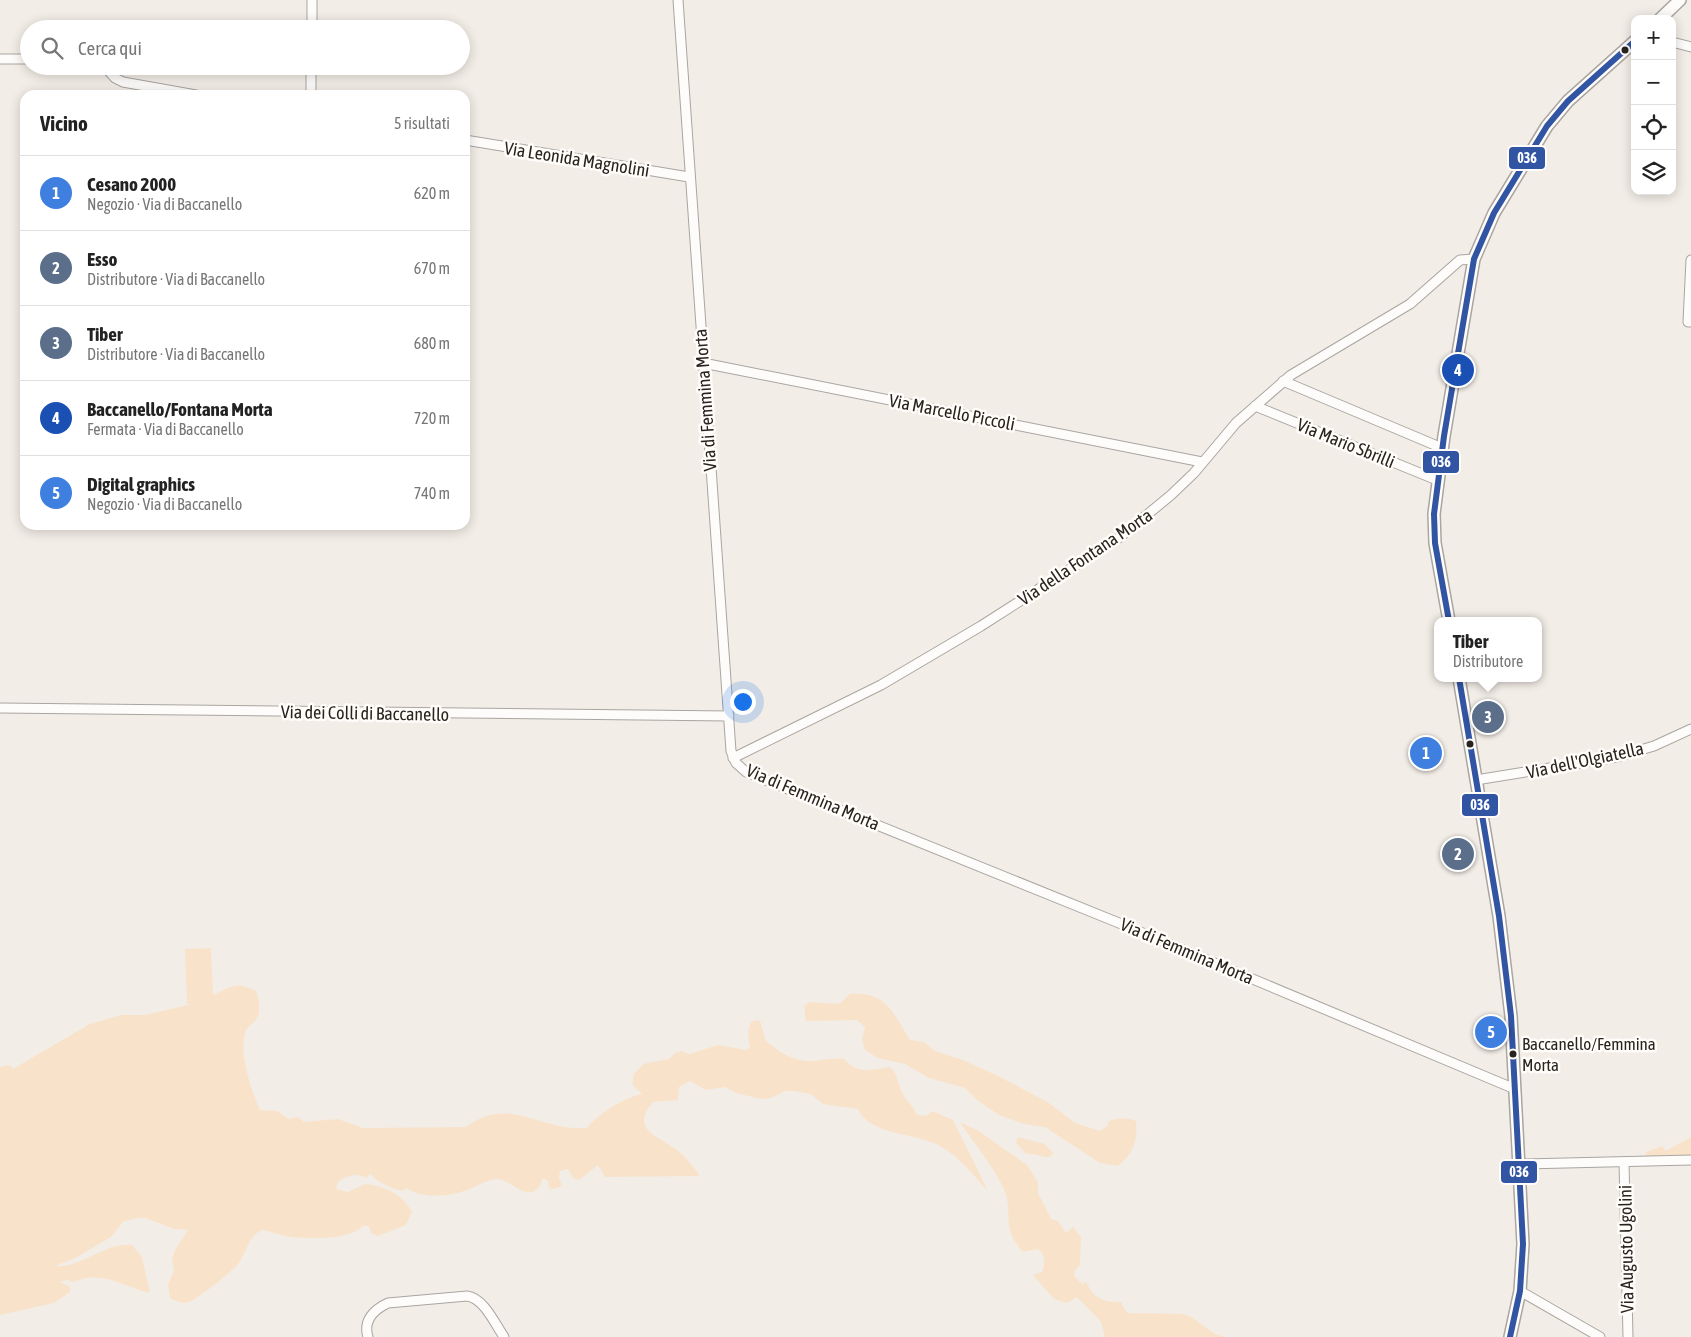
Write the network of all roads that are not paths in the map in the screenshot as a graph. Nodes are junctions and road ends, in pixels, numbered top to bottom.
1 (312, 0) edge
2 (678, 0) edge
3 (1680, 0) edge
4 (1664, 15) edge
5 (312, 20) edge
6 (1676, 43) edge
7 (1631, 45) edge
8 (1691, 47) edge
9 (0, 59) edge
10 (20, 59) edge
11 (112, 75) edge
12 (311, 75) edge
13 (168, 90) edge
14 (311, 90) edge
15 (470, 141) edge
16 (689, 177) junction
17 (1474, 259) junction
18 (1691, 260) edge
19 (1691, 322) edge
20 (703, 363) junction
21 (1283, 381) junction
22 (1255, 406) junction
23 (1442, 448) junction
24 (1202, 462) junction
25 (1437, 480) junction
26 (1448, 617) edge
27 (1460, 682) edge
28 (0, 708) edge
29 (729, 716) junction
30 (1691, 729) edge
31 (733, 758) junction
32 (1476, 780) junction
33 (1515, 1089) junction
34 (1691, 1160) edge
35 (1624, 1162) junction
36 (1520, 1164) junction
37 (1520, 1291) junction
38 (368, 1337) edge
39 (504, 1337) edge
40 (1510, 1337) edge
41 (1600, 1337) edge
42 (1628, 1337) edge

1 - 5 street
2 - 16 street, Via di Femmina Morta
3 - 4 street
6 - 8 street
7 - 17 street
9 - 10 street
11 - 13 street
12 - 14 street
15 - 16 street, Via Leonida Magnolini
16 - 20 street, Via di Femmina Morta
17 - 21 street, Via della Fontana Morta
17 - 23 street
18 - 19 street
20 - 24 street, Via Marcello Piccoli
20 - 29 street, Via di Femmina Morta
21 - 22 street, Via della Fontana Morta
21 - 23 street
22 - 24 street, Via della Fontana Morta
22 - 25 street, Via Mario Sbrilli
23 - 25 street
24 - 31 street, Via della Fontana Morta
25 - 26 street
27 - 32 street
28 - 29 street, Via dei Colli di Baccanello
29 - 31 street, Via di Femmina Morta
30 - 32 street, Via dell'Olgiatella
31 - 33 street, Via di Femmina Morta
32 - 33 street
33 - 36 street
34 - 35 street
35 - 36 street
35 - 42 street, Via Augusto Ugolini
36 - 37 street
37 - 40 street
37 - 41 street
38 - 39 street

